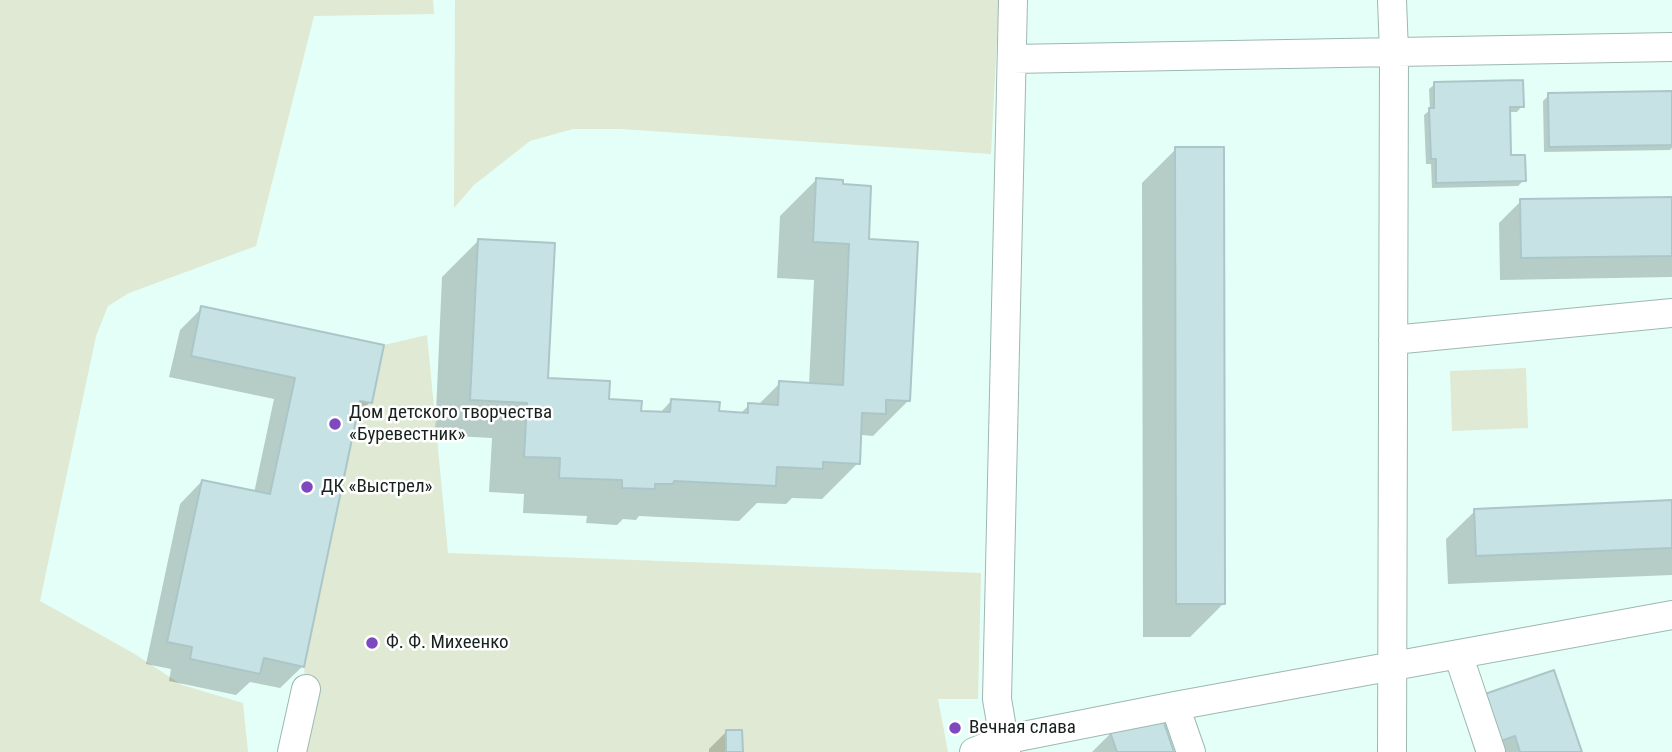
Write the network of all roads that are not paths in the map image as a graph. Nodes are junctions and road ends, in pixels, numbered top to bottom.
1 (1013, 0) edge
2 (1392, 0) edge
3 (1672, 47) edge
4 (1394, 52) junction
5 (1012, 59) junction
6 (1672, 313) edge
7 (1393, 340) junction
8 (1672, 615) edge
9 (1458, 654) junction
10 (1392, 666) junction
11 (306, 689) dead end
12 (1175, 706) junction
13 (1005, 746) edge
14 (292, 752) edge
15 (974, 752) edge
16 (1191, 752) edge
17 (1392, 752) edge
18 (1491, 752) edge

1 - 5 street
2 - 4 street
3 - 4 street
4 - 5 street
4 - 7 street
5 - 13 street
6 - 7 street
7 - 10 street
8 - 9 street
9 - 10 street
9 - 18 street
10 - 12 street
10 - 17 street
11 - 14 street
12 - 13 street
12 - 16 street
13 - 15 street

